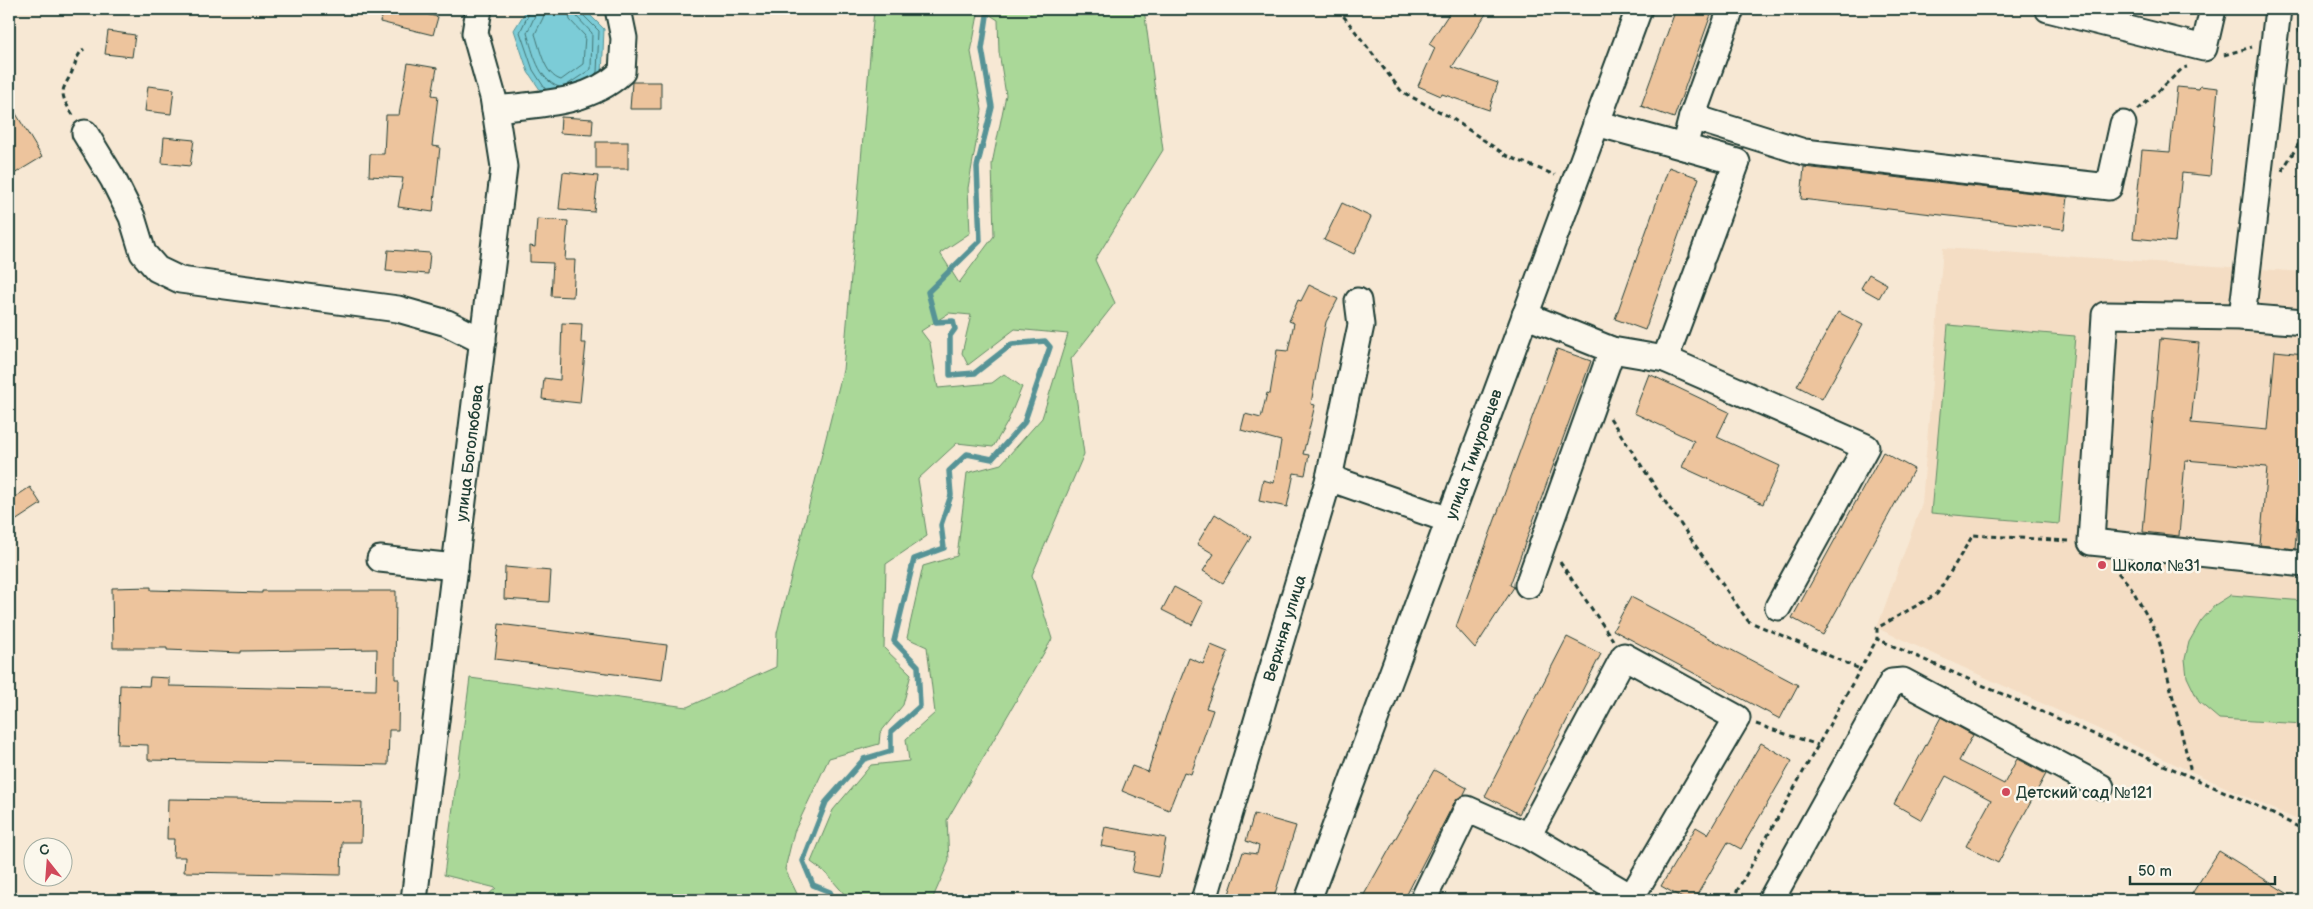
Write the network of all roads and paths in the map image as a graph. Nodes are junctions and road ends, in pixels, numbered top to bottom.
1 (480, 9) edge
2 (618, 9) edge
3 (1338, 9) edge
4 (1639, 9) edge
5 (1731, 9) edge
6 (2048, 9) edge
7 (2213, 9) edge
8 (2278, 9) edge
9 (84, 49) dead end
10 (495, 109) junction
11 (1692, 117) junction
12 (1596, 123) junction
13 (2123, 124) dead end
14 (85, 133) joint
15 (1684, 147) junction
16 (1574, 183) junction
17 (1358, 301) dead end
18 (1525, 315) junction
19 (2242, 317) junction
20 (2304, 322) edge
21 (482, 341) junction
22 (1612, 350) junction
23 (1666, 359) junction
24 (1596, 396) junction
25 (1329, 478) junction
26 (1449, 520) junction
27 (1544, 539) junction
28 (2091, 542) junction
29 (380, 558) dead end
30 (2304, 564) edge
31 (455, 567) junction
32 (1528, 585) dead end
33 (1778, 607) dead end
34 (1877, 639) junction
35 (1624, 656) junction
36 (1860, 669) junction
37 (1737, 718) junction
38 (1818, 745) junction
39 (2191, 772) dead end
40 (2100, 787) dead end
41 (2304, 830) edge
42 (1528, 836) junction
43 (1634, 899) edge
44 (414, 900) edge
45 (1204, 900) edge
46 (1308, 900) edge
47 (1424, 900) edge
48 (1732, 900) edge
49 (1771, 900) edge

1 - 10 street, улица Боголюбова
2 - 10 street
3 - 16 path
4 - 12 street, улица Тимуровцев
5 - 11 street
6 - 7 street
8 - 19 street
9 - 14 path
10 - 21 street, улица Боголюбова
11 - 13 street
11 - 15 street
12 - 15 street
12 - 16 street, улица Тимуровцев
14 - 21 street
15 - 23 street
16 - 18 street, улица Тимуровцев
17 - 25 street, Верхняя улица
18 - 22 street
18 - 26 street, улица Тимуровцев
19 - 20 street
19 - 28 street
21 - 31 street, улица Боголюбова
22 - 23 street
22 - 24 street
23 - 33 street
24 - 27 street
24 - 36 path
25 - 26 street
25 - 45 street, Верхняя улица
26 - 46 street, улица Тимуровцев
27 - 32 street
27 - 35 path
28 - 30 street
28 - 34 path
28 - 39 path
29 - 31 street
31 - 44 street, улица Боголюбова
34 - 36 path
34 - 41 path
35 - 37 street
35 - 42 street
36 - 38 path
37 - 38 path
37 - 43 street
38 - 48 path
40 - 49 street
42 - 43 street
42 - 47 street

